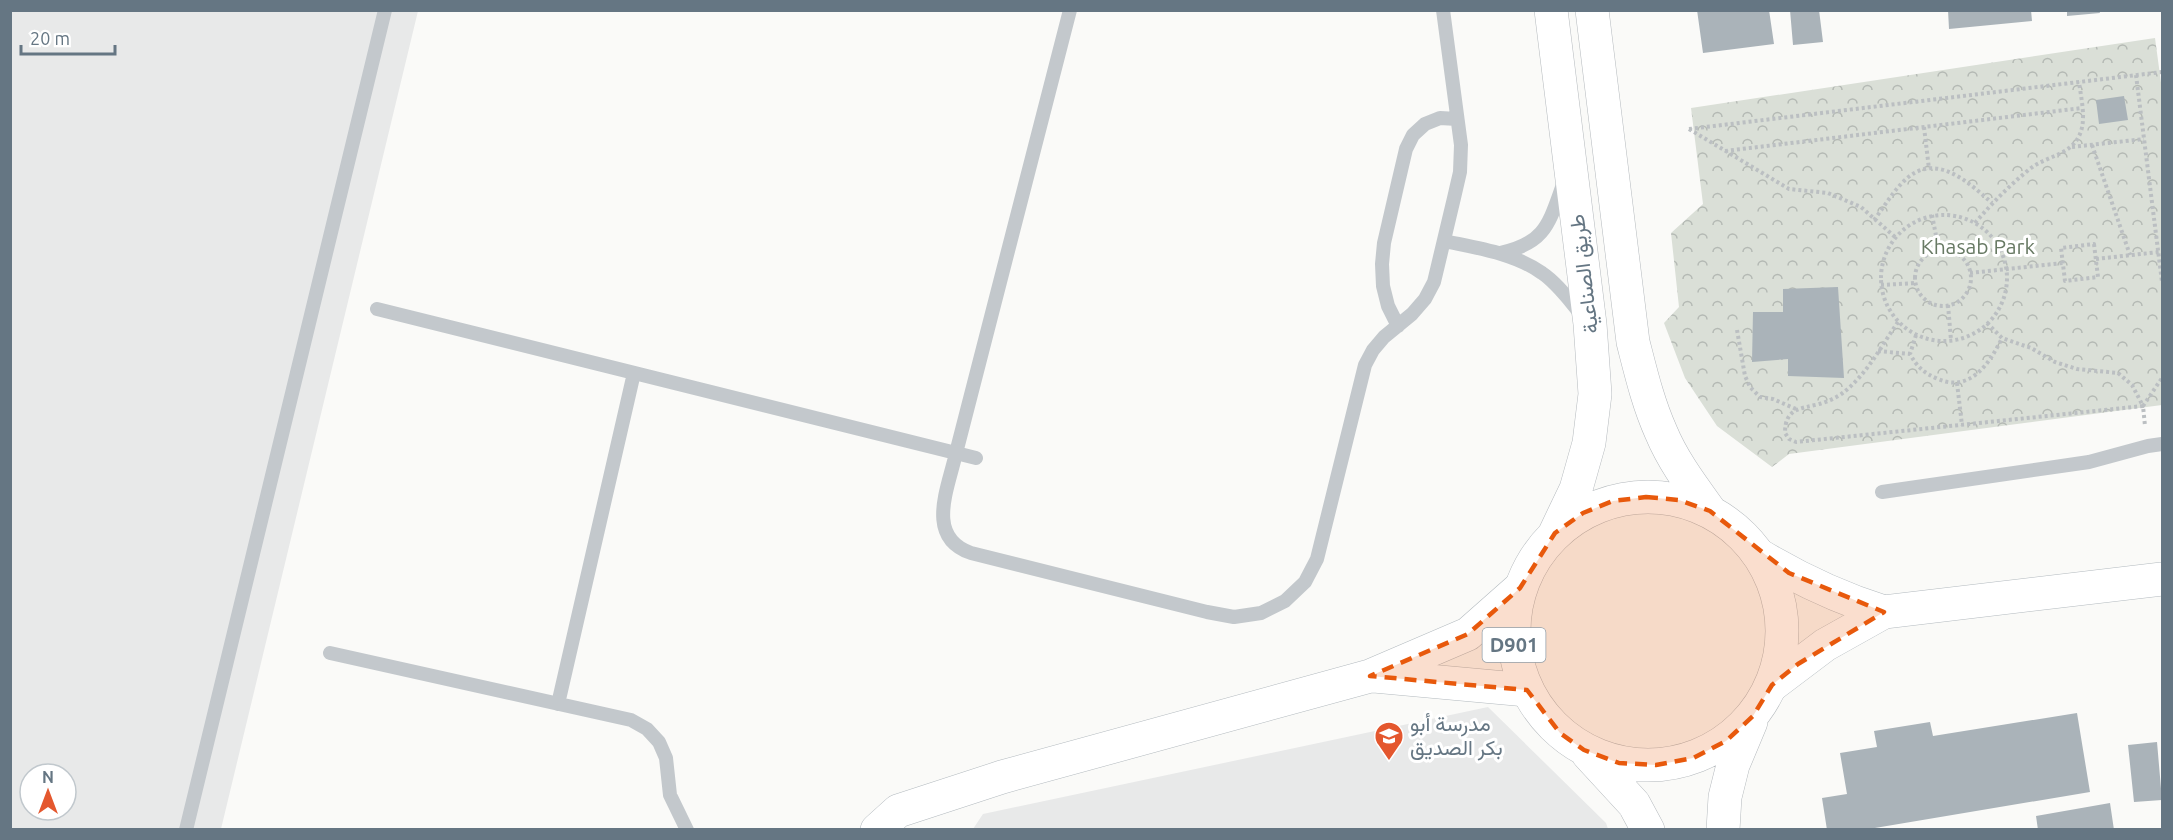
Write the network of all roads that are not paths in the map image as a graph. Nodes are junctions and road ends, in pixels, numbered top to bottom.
1 (385, 10) edge
2 (1070, 10) edge
3 (1443, 10) edge
4 (1551, 10) edge
5 (1592, 10) edge
6 (1457, 119) junction
7 (1571, 162) junction
8 (1444, 241) junction
9 (1500, 253) junction
10 (377, 309) dead end
11 (1590, 324) junction
12 (1398, 326) junction
13 (634, 373) junction
14 (2163, 444) edge
15 (956, 453) junction
16 (976, 458) dead end
17 (1881, 492) dead end
18 (1710, 511) junction
19 (1556, 533) junction
20 (1759, 555) junction
21 (2163, 579) edge
22 (1520, 588) junction
23 (1884, 612) junction
24 (330, 652) dead end
25 (1370, 676) junction
26 (1772, 685) junction
27 (1527, 690) junction
28 (558, 704) junction
29 (1753, 716) junction
30 (1584, 750) junction
31 (186, 830) edge
32 (687, 830) edge
33 (877, 830) edge
34 (1648, 830) edge
35 (1723, 830) edge

1 - 31 lane
2 - 15 lane
3 - 6 lane
4 - 7 main road, طريق الصناعية / D901
5 - 18 main road, طريق الصناعية / D901
6 - 8 lane
6 - 12 lane
7 - 9 lane
7 - 11 main road, طريق الصناعية / D901
8 - 9 lane
8 - 12 lane
9 - 11 lane
10 - 13 lane
11 - 19 main road, طريق الصناعية / D901
12 - 15 lane
13 - 15 lane
13 - 28 lane
14 - 17 lane
15 - 16 lane
18 - 19 main road, D901
18 - 20 main road, D901
19 - 22 main road, D901
20 - 23 main road
20 - 26 main road, D901
21 - 23 main road
22 - 25 main road
22 - 27 main road, D901
23 - 26 main road
24 - 28 lane
25 - 27 main road
25 - 33 main road
26 - 29 main road, D901
27 - 30 main road, D901
28 - 32 lane
29 - 30 main road, D901
29 - 35 main road, D901
30 - 34 main road, D901

